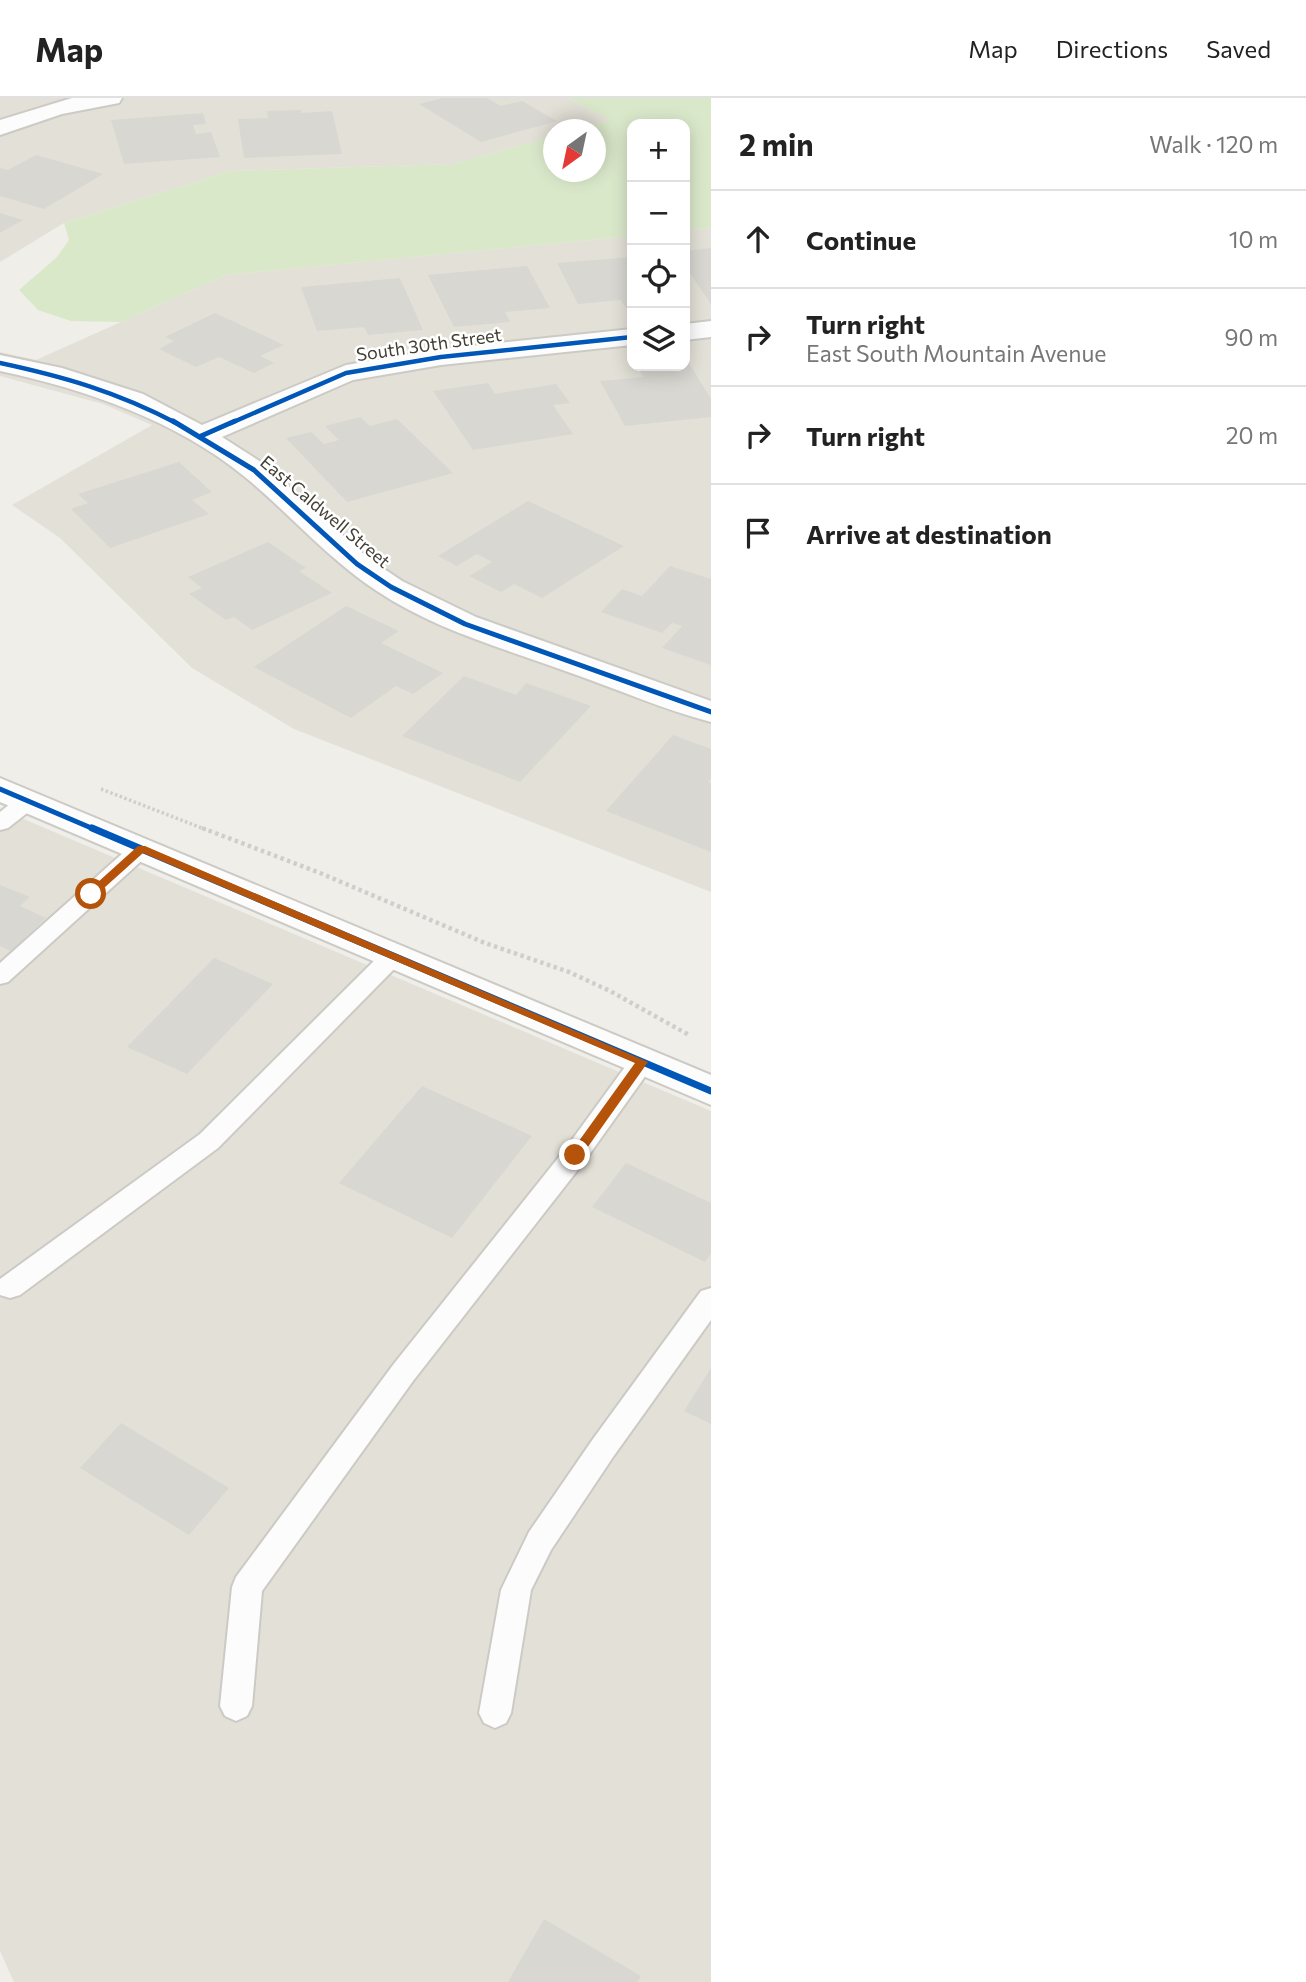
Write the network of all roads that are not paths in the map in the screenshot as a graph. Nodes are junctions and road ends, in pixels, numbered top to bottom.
1 (111, 98) edge
2 (0, 128) edge
3 (711, 329) edge
4 (690, 331) edge
5 (627, 338) edge
6 (0, 363) edge
7 (201, 436) junction
8 (711, 712) edge
9 (9, 804) edge
10 (141, 849) junction
11 (393, 956) junction
12 (0, 976) edge
13 (642, 1062) junction
14 (711, 1091) edge
15 (10, 1287) dead end
16 (711, 1299) edge
17 (236, 1706) dead end
18 (495, 1713) dead end

1 - 2 street
3 - 4 street
5 - 7 street, South 30th Street
6 - 7 street, East Caldwell Street
7 - 8 street, East Caldwell Street
9 - 10 street
10 - 11 street
10 - 12 lane
11 - 13 street
11 - 15 lane
13 - 14 street
13 - 17 lane
16 - 18 lane

